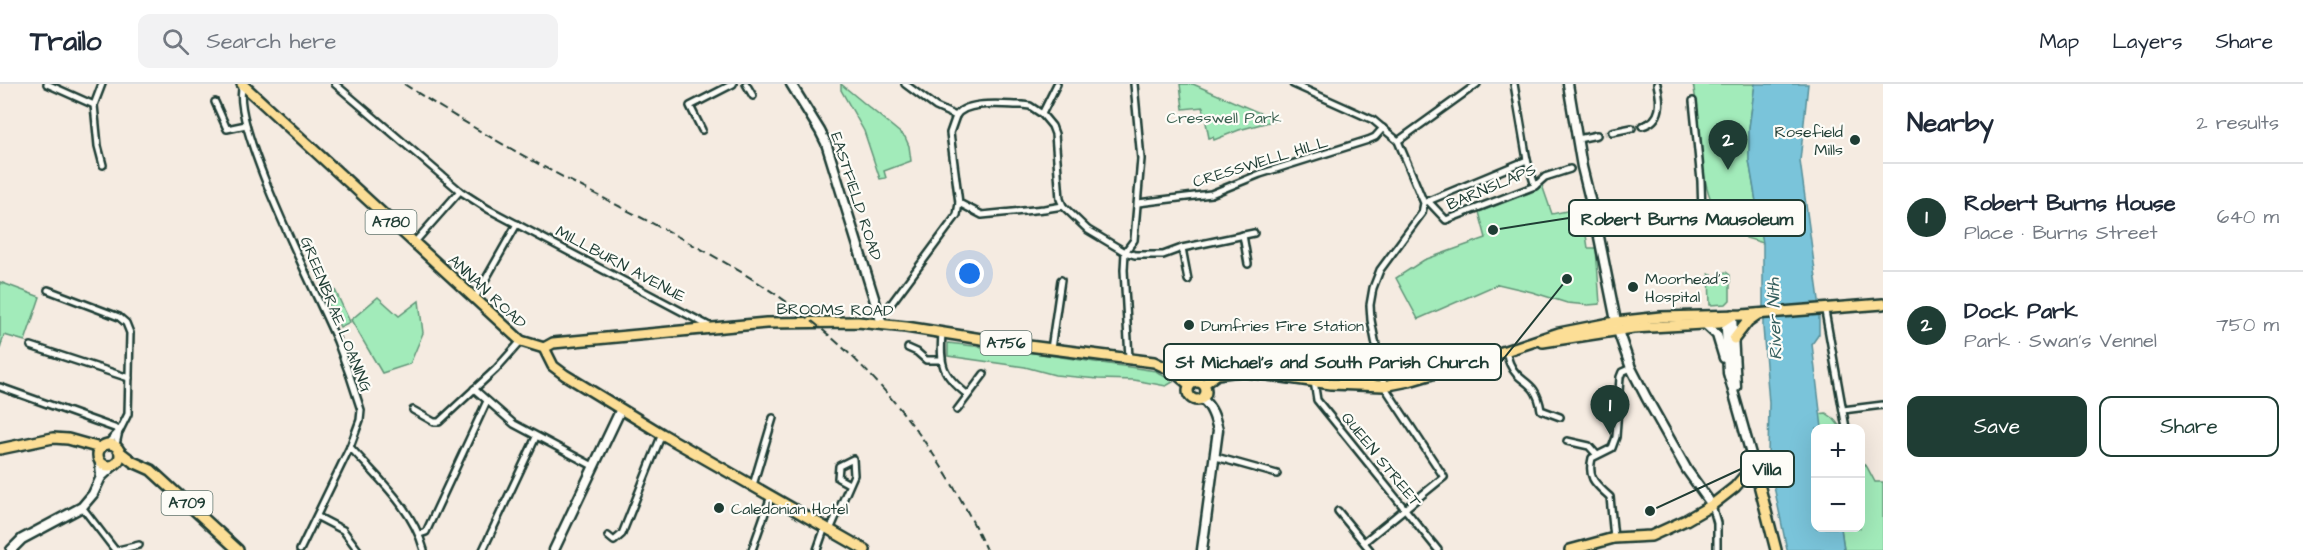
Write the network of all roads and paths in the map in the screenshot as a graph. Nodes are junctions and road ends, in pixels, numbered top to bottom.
1 (47, 84) edge
2 (102, 84) edge
3 (335, 84) edge
4 (733, 84) edge
5 (746, 84) edge
6 (791, 84) edge
7 (905, 84) edge
8 (1057, 84) edge
9 (1134, 84) edge
10 (1293, 84) edge
11 (1477, 84) edge
12 (1514, 84) edge
13 (1568, 84) edge
14 (1657, 84) edge
15 (243, 85) edge
16 (753, 96) dead end
17 (1693, 101) dead end
18 (216, 102) dead end
19 (94, 105) junction
20 (1042, 114) junction
21 (956, 116) junction
22 (246, 125) junction
23 (1642, 126) dead end
24 (1383, 128) junction
25 (1632, 129) dead end
26 (702, 130) dead end
27 (1612, 132) tunnel mouth
28 (1597, 135) tunnel mouth
29 (1578, 139) junction
30 (1398, 141) junction
31 (1527, 160) junction
32 (103, 165) dead end
33 (1570, 169) dead end
34 (1535, 186) junction
35 (460, 191) junction
36 (1138, 202) junction
37 (1426, 202) junction
38 (959, 203) junction
39 (1062, 206) junction
40 (1701, 213) dead end
41 (517, 224) junction
42 (1254, 233) dead end
43 (1243, 235) junction
44 (414, 243) junction
45 (1182, 248) junction
46 (1125, 252) junction
47 (1248, 264) dead end
48 (1061, 279) dead end
49 (1188, 280) dead end
50 (48, 290) dead end
51 (474, 298) junction
52 (1883, 304) edge
53 (1826, 311) dead end
54 (1760, 314) junction
55 (1732, 315) junction
56 (881, 319) junction
57 (1705, 324) junction
58 (1616, 326) junction
59 (712, 328) junction
60 (942, 332) junction
61 (1734, 339) junction
62 (521, 341) junction
63 (31, 346) dead end
64 (544, 348) junction
65 (908, 348) dead end
66 (1051, 349) junction
67 (1506, 350) junction
68 (1129, 358) junction
69 (941, 360) junction
70 (1631, 368) junction
71 (1728, 373) junction
72 (984, 374) dead end
73 (129, 378) junction
74 (1314, 381) junction
75 (1204, 384) junction
76 (1190, 385) junction
77 (1384, 386) junction
78 (0, 387) edge
79 (474, 389) junction
80 (968, 395) junction
81 (1202, 399) junction
82 (1737, 400) junction
83 (487, 401) junction
84 (1883, 405) edge
85 (621, 409) junction
86 (414, 410) dead end
87 (957, 410) dead end
88 (1843, 410) junction
89 (1560, 417) dead end
90 (773, 418) dead end
91 (1845, 424) edge
92 (120, 430) junction
93 (662, 434) junction
94 (536, 437) junction
95 (1567, 441) dead end
96 (350, 447) junction
97 (0, 449) edge
98 (107, 451) junction
99 (1597, 455) junction
100 (1215, 457) junction
101 (133, 462) junction
102 (115, 465) junction
103 (1754, 465) junction
104 (593, 466) junction
105 (1277, 474) dead end
106 (101, 477) junction
107 (849, 484) junction
108 (1758, 484) junction
109 (753, 485) junction
110 (1735, 487) junction
111 (771, 496) junction
112 (1712, 505) junction
113 (82, 507) junction
114 (1405, 508) junction
115 (1338, 511) dead end
116 (318, 517) junction
117 (828, 529) junction
118 (420, 534) junction
119 (608, 536) dead end
120 (1614, 538) junction
121 (1364, 542) junction
122 (139, 545) dead end
123 (10, 550) edge
124 (117, 550) edge
125 (238, 550) edge
126 (300, 550) edge
127 (358, 550) edge
128 (424, 550) edge
129 (483, 550) edge
130 (554, 550) edge
131 (752, 550) edge
132 (818, 550) edge
133 (865, 550) edge
134 (1202, 550) edge
135 (1370, 550) edge
136 (1438, 550) edge
137 (1570, 550) edge
138 (1717, 550) edge
139 (1776, 550) edge

1 - 19 street
2 - 19 street
3 - 35 street, MILLBURN AVENUE
4 - 26 street
5 - 16 street
6 - 56 street, EASTFIELD ROAD
7 - 21 street
8 - 20 street
9 - 36 street
10 - 24 street
11 - 30 street
12 - 31 street
13 - 29 street
14 - 23 street
15 - 22 street, GREENBRAE LOANING
15 - 44 main road, ANNAN ROAD / A780
17 - 40 street
18 - 22 street
19 - 32 street
20 - 21 street
20 - 39 street
21 - 38 street
22 - 96 street, GREENBRAE LOANING
24 - 30 street
24 - 36 street, CRESSWELL HILL
25 - 27 street
28 - 29 street
29 - 58 street
30 - 37 street
31 - 34 street
31 - 37 street
33 - 34 street, BARNSLAPS
34 - 37 street, BARNSLAPS
35 - 41 street, MILLBURN AVENUE
35 - 44 street
36 - 46 street
37 - 77 street
38 - 39 street
38 - 56 street
39 - 46 street
41 - 51 street
41 - 59 street, MILLBURN AVENUE
42 - 43 street
43 - 45 street
43 - 47 street
44 - 51 main road, ANNAN ROAD / A780
45 - 46 street
45 - 49 street
46 - 68 street
48 - 66 street
50 - 73 street
51 - 62 main road, ANNAN ROAD / A780
52 - 54 main road
53 - 88 street
54 - 55 main road
54 - 61 main road
55 - 57 main road
55 - 58 main road
55 - 61 street
55 - 71 street
56 - 59 main road, BROOMS ROAD / A756
56 - 60 main road, BROOMS ROAD / A756
57 - 58 main road
57 - 71 street
58 - 67 main road
58 - 70 street
59 - 64 main road, BROOMS ROAD / A756
60 - 66 main road, BROOMS ROAD / A756
60 - 69 street
61 - 82 street
62 - 64 main road, ANNAN ROAD / A780
62 - 79 street
63 - 73 street
64 - 85 main road
65 - 69 street
66 - 68 main road, BROOMS ROAD / A756
67 - 77 main road
67 - 89 street
68 - 76 main road, BROOMS ROAD / A756
69 - 80 street
70 - 99 street
70 - 112 street
71 - 82 street
72 - 80 street
73 - 92 street
74 - 75 main road
74 - 77 main road
74 - 114 street, QUEEN STREET
75 - 76 main road
75 - 81 main road
76 - 81 main road, A756
77 - 114 street
78 - 92 street
79 - 83 street
79 - 86 street
80 - 87 street
81 - 100 street
82 - 103 street
83 - 94 street
83 - 118 street
84 - 88 street
85 - 93 main road
85 - 104 street
88 - 91 street
90 - 109 street
92 - 98 street
93 - 109 main road
93 - 119 street
94 - 104 street
94 - 129 street
95 - 99 street
96 - 116 street, GREENBRAE LOANING
96 - 118 street
97 - 98 main road, A709
98 - 101 main road, A709
98 - 102 main road
98 - 102 main road, A709
98 - 106 street
99 - 120 street
100 - 105 street
100 - 134 street
101 - 102 main road, A709
101 - 125 main road, A709
102 - 106 street
103 - 108 main road
103 - 110 main road
104 - 130 street
106 - 113 street
107 - 107 street
107 - 117 street
108 - 110 main road
108 - 139 main road
109 - 111 main road
110 - 112 main road
111 - 117 main road
111 - 131 street
112 - 120 main road
112 - 138 street
113 - 123 street
113 - 124 street
114 - 121 street
114 - 136 street, QUEEN STREET
115 - 121 street
116 - 126 street, GREENBRAE LOANING
116 - 127 street
117 - 132 street
117 - 133 main road
118 - 128 street
120 - 137 main road
121 - 135 street
122 - 124 street

